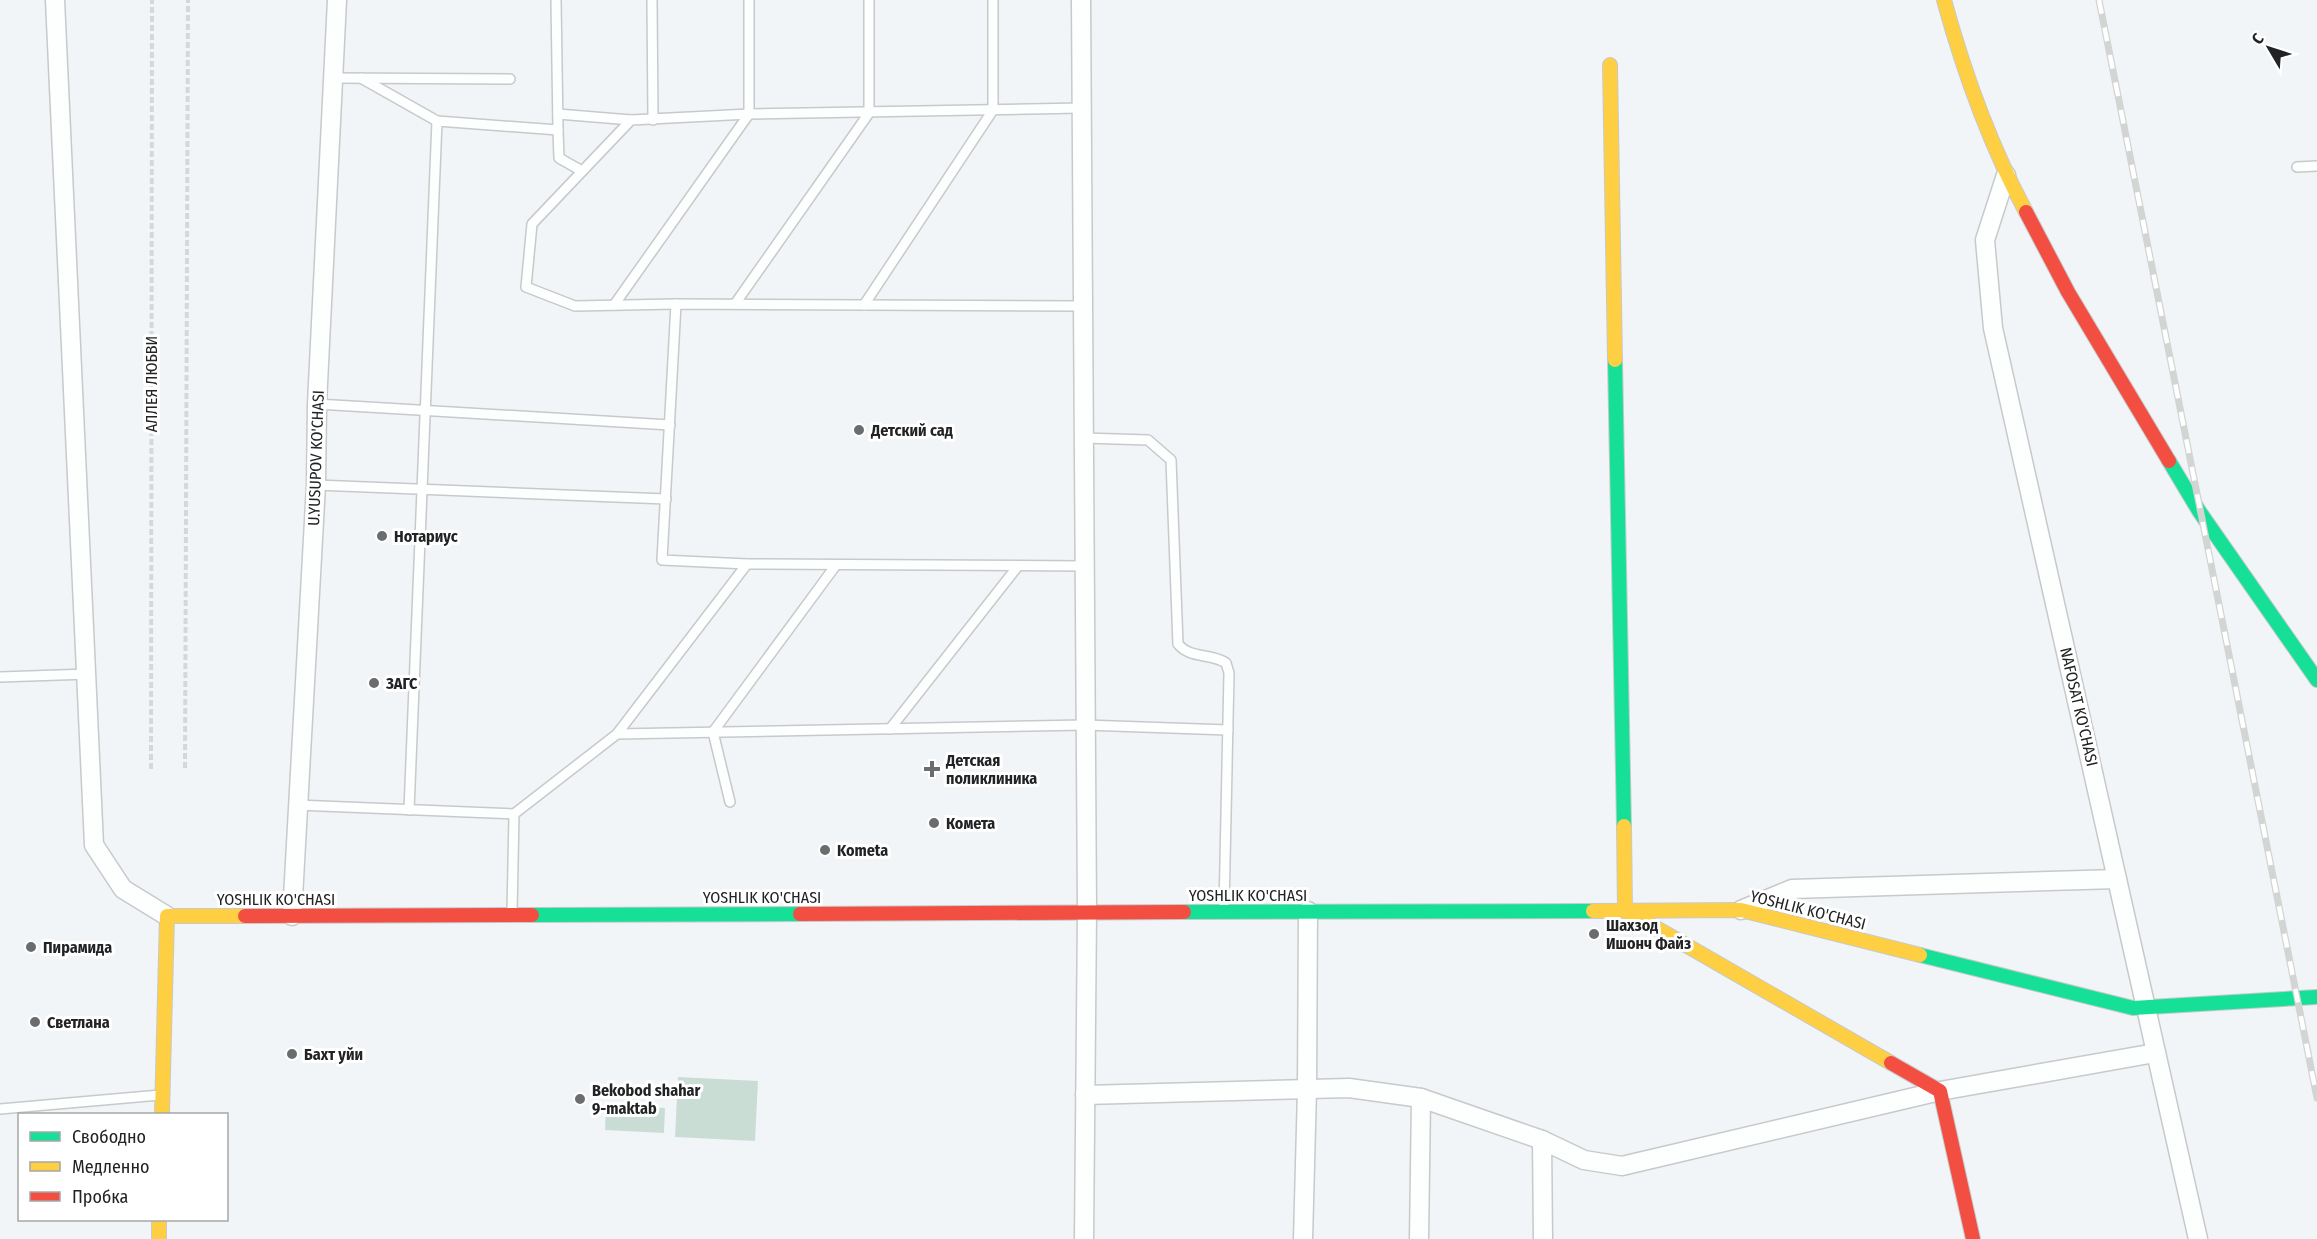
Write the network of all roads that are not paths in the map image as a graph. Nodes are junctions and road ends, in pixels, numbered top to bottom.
1 (55, 0) edge
2 (337, 0) edge
3 (556, 0) edge
4 (651, 0) edge
5 (749, 0) edge
6 (869, 0) edge
7 (993, 0) edge
8 (1081, 0) edge
9 (1944, 0) edge
10 (1610, 65) dead end
11 (333, 78) junction
12 (360, 78) junction
13 (510, 79) dead end
14 (1082, 108) junction
15 (993, 110) junction
16 (558, 114) junction
17 (749, 114) junction
18 (869, 114) junction
19 (631, 120) junction
20 (652, 120) junction
21 (437, 121) junction
22 (558, 130) junction
23 (2317, 166) edge
24 (2297, 167) dead end
25 (582, 171) junction
26 (2006, 175) junction
27 (676, 304) junction
28 (735, 304) junction
29 (614, 305) junction
30 (864, 305) junction
31 (1083, 306) junction
32 (317, 404) junction
33 (427, 411) junction
34 (670, 425) junction
35 (1084, 438) junction
36 (316, 485) junction
37 (424, 490) junction
38 (666, 499) junction
39 (747, 564) junction
40 (836, 565) junction
41 (1018, 566) junction
42 (1084, 566) junction
43 (88, 674) junction
44 (0, 677) edge
45 (2317, 680) edge
46 (1085, 725) junction
47 (890, 729) junction
48 (1228, 730) junction
49 (713, 732) junction
50 (617, 734) junction
51 (730, 802) dead end
52 (297, 805) junction
53 (409, 810) junction
54 (514, 814) junction
55 (2117, 879) junction
56 (1625, 910) junction
57 (1741, 910) junction
58 (1224, 911) junction
59 (1308, 911) junction
60 (1087, 912) junction
61 (512, 915) junction
62 (167, 916) junction
63 (292, 916) junction
64 (2317, 997) edge
65 (2148, 1008) junction
66 (2155, 1053) junction
67 (1307, 1089) junction
68 (1940, 1090) junction
69 (163, 1095) junction
70 (1085, 1095) junction
71 (1421, 1098) junction
72 (0, 1109) edge
73 (162, 1113) edge
74 (1542, 1140) junction
75 (159, 1221) edge
76 (159, 1239) edge
77 (1084, 1239) edge
78 (1303, 1239) edge
79 (1419, 1239) edge
80 (1543, 1239) edge
81 (1973, 1239) edge
82 (2198, 1239) edge

1 - 43 street
2 - 11 street, U.YUSUPOV KO'CHASI
3 - 16 lane
4 - 20 lane
5 - 17 lane
6 - 18 lane
7 - 15 lane
8 - 14 street
9 - 26 street
10 - 56 street
11 - 12 lane
11 - 32 street, U.YUSUPOV KO'CHASI
12 - 13 lane
12 - 21 lane
14 - 15 lane
14 - 31 street
15 - 18 lane
15 - 30 lane
16 - 19 lane
16 - 22 lane
17 - 18 lane
17 - 20 lane
17 - 29 lane
18 - 28 lane
19 - 20 lane
19 - 25 lane
21 - 22 lane
21 - 33 lane
22 - 25 lane
23 - 24 lane
25 - 29 lane
26 - 45 street
26 - 55 street, NAFOSAT KO'CHASI
27 - 28 lane
27 - 29 lane
27 - 34 lane
28 - 30 lane
30 - 31 lane
31 - 35 street
32 - 33 lane
32 - 36 street, U.YUSUPOV KO'CHASI
33 - 34 lane
33 - 37 lane
34 - 38 lane
35 - 42 street
35 - 48 lane
36 - 37 lane
36 - 52 street, U.YUSUPOV KO'CHASI
37 - 38 lane
37 - 53 lane
38 - 39 lane
39 - 40 lane
39 - 50 lane
40 - 41 lane
40 - 49 lane
41 - 42 lane
41 - 47 lane
42 - 46 street
43 - 44 lane
43 - 62 street
46 - 47 lane
46 - 48 lane
46 - 60 street
47 - 49 lane
48 - 58 lane
49 - 50 lane
49 - 51 lane
50 - 54 lane
52 - 53 lane
52 - 63 street, U.YUSUPOV KO'CHASI
53 - 54 lane
54 - 61 lane
55 - 57 street
55 - 65 street, NAFOSAT KO'CHASI
56 - 57 street, YOSHLIK KO'CHASI
56 - 59 street, YOSHLIK KO'CHASI
56 - 68 street
57 - 65 street, YOSHLIK KO'CHASI
58 - 59 street, YOSHLIK KO'CHASI
58 - 60 street, YOSHLIK KO'CHASI
59 - 67 street
60 - 61 street, YOSHLIK KO'CHASI
60 - 70 street
61 - 63 street, YOSHLIK KO'CHASI
62 - 63 street, YOSHLIK KO'CHASI
62 - 69 street
64 - 65 street, YOSHLIK KO'CHASI
65 - 66 street, NAFOSAT KO'CHASI
66 - 68 street
66 - 82 street, NAFOSAT KO'CHASI
67 - 70 street
67 - 71 street
67 - 78 street
68 - 74 street
68 - 81 street
69 - 72 lane
69 - 73 street
70 - 77 street
71 - 74 street
71 - 79 street
74 - 80 street
75 - 76 street

